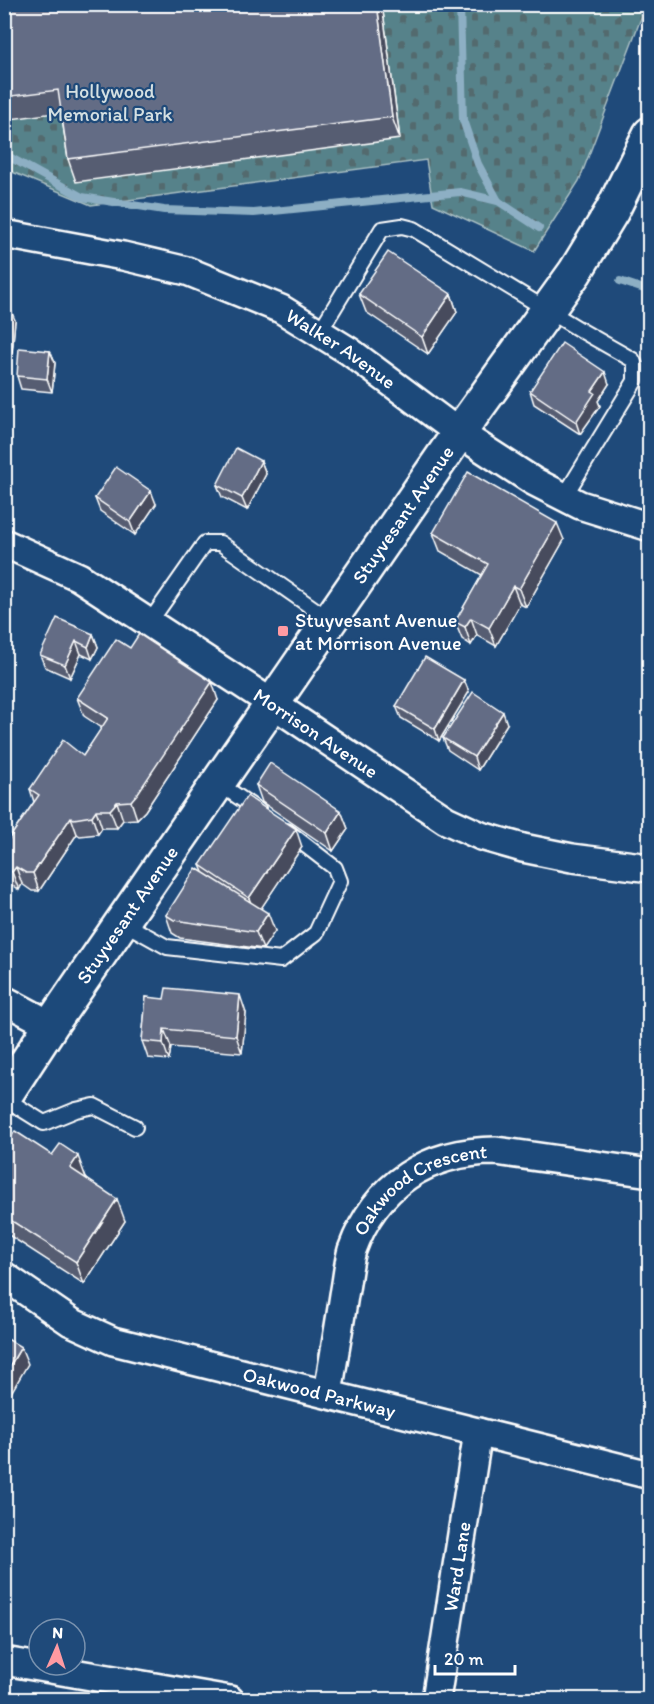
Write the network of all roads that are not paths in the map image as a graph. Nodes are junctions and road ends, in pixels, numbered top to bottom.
1 (650, 134) edge
2 (4, 234) edge
3 (548, 309) junction
4 (320, 332) junction
5 (459, 433) junction
6 (564, 497) junction
7 (650, 527) edge
8 (4, 543) edge
9 (330, 621) junction
10 (149, 622) junction
11 (273, 704) junction
12 (218, 783) junction
13 (650, 868) edge
14 (122, 922) junction
15 (4, 1000) edge
16 (51, 1025) junction
17 (4, 1097) edge
18 (135, 1127) dead end
19 (650, 1173) edge
20 (4, 1276) edge
21 (328, 1394) junction
22 (478, 1432) junction
23 (650, 1475) edge
24 (4, 1660) edge
25 (230, 1700) edge
26 (436, 1700) edge

1 - 3 main road, Stuyvesant Avenue
2 - 4 street, Walker Avenue
3 - 4 lane
3 - 5 main road, Stuyvesant Avenue
3 - 6 lane
4 - 5 street, Walker Avenue
5 - 6 street, Walker Avenue
5 - 9 main road, Stuyvesant Avenue
6 - 7 street, Walker Avenue
8 - 10 street, Morrison Avenue
9 - 10 lane
9 - 11 main road, Stuyvesant Avenue
10 - 11 street, Morrison Avenue
11 - 12 main road, Stuyvesant Avenue
11 - 13 street, Morrison Avenue
12 - 14 main road, Stuyvesant Avenue
12 - 14 lane
14 - 16 main road, Stuyvesant Avenue
15 - 16 street
16 - 17 main road, Stuyvesant Avenue
17 - 18 lane
19 - 21 street, Oakwood Crescent
20 - 21 street, Oakwood Parkway
21 - 22 street, Oakwood Parkway
22 - 23 street, Oakwood Parkway
22 - 26 street, Ward Lane
24 - 25 street

